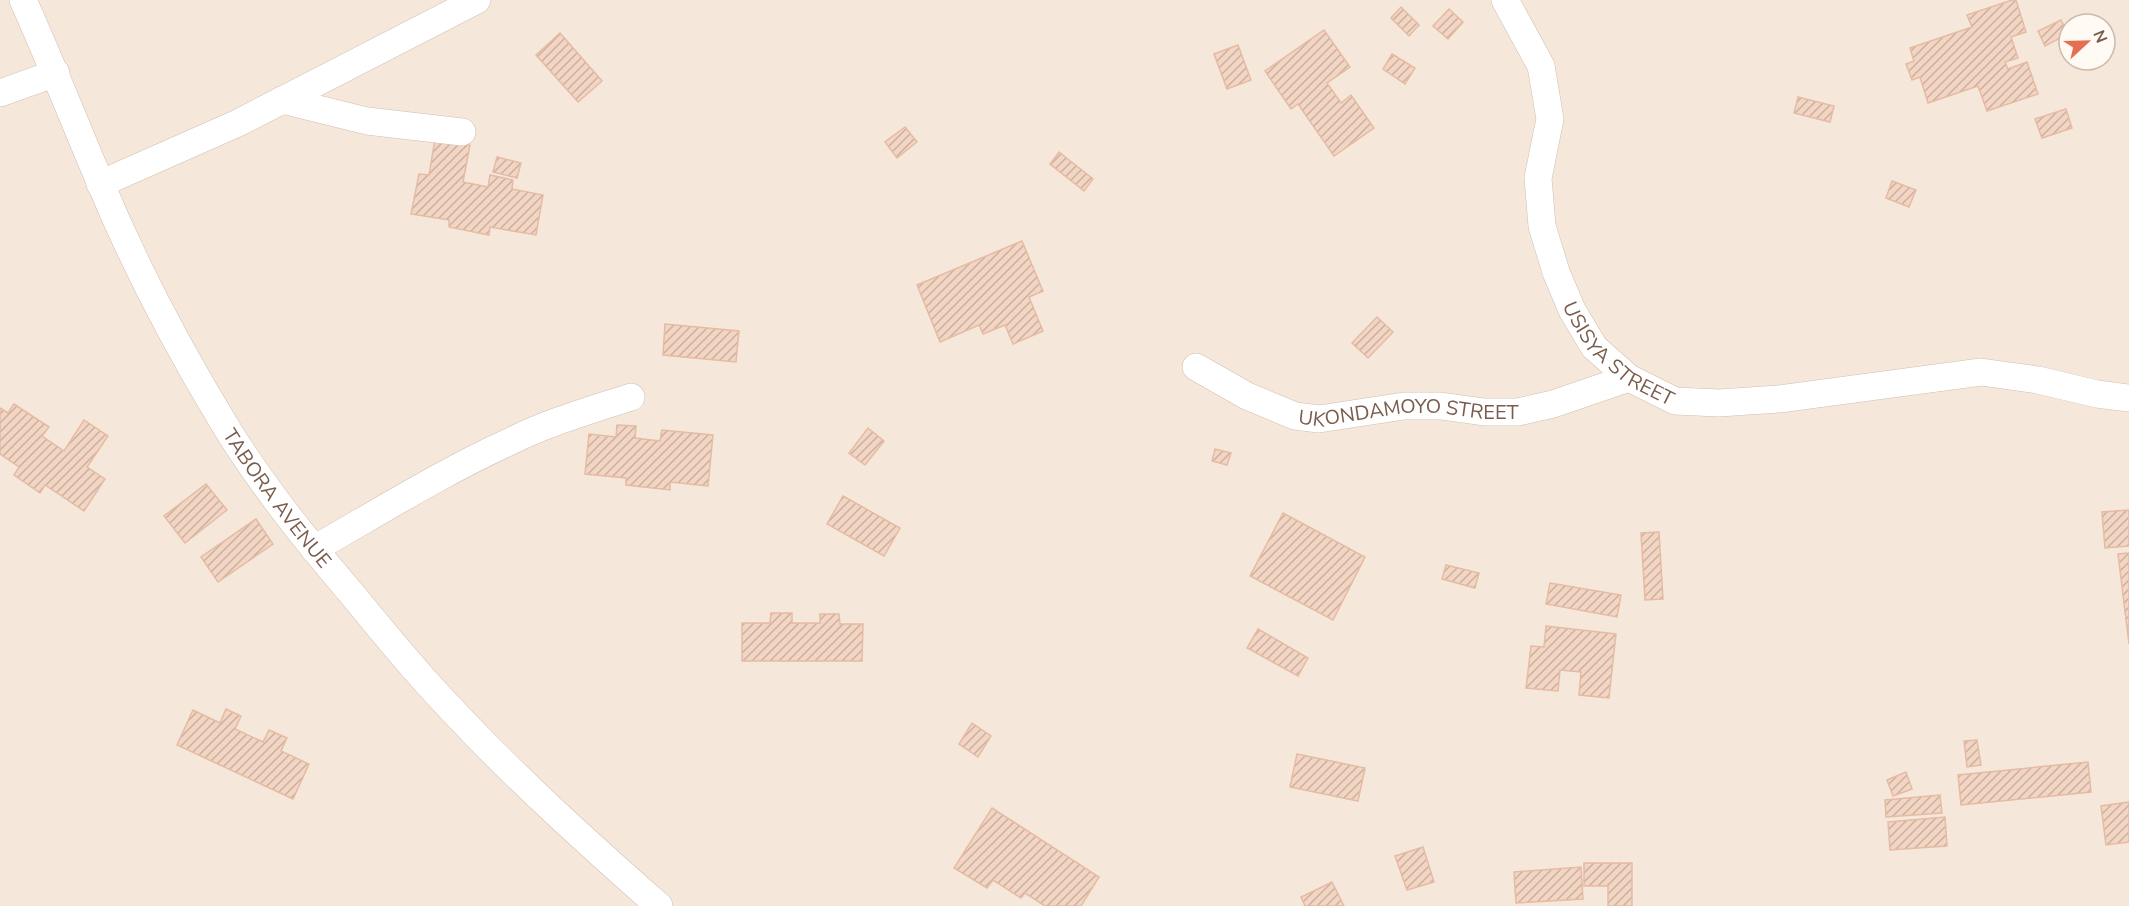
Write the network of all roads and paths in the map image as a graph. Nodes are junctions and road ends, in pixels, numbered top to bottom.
1 (23, 0) edge
2 (477, 0) edge
3 (1505, 0) edge
4 (56, 73) junction
5 (0, 93) edge
6 (282, 100) junction
7 (462, 132) dead end
8 (100, 183) junction
9 (1196, 367) dead end
10 (1629, 378) junction
11 (631, 397) dead end
12 (2129, 398) edge
13 (314, 549) junction
14 (659, 906) edge

1 - 4 street, TABORA AVENUE
2 - 6 street
3 - 10 street, USISYA STREET
4 - 5 street
4 - 8 street, TABORA AVENUE
6 - 7 street
6 - 8 street
8 - 13 street, TABORA AVENUE
9 - 10 street, UKONDAMOYO STREET
10 - 12 street, USISYA STREET
11 - 13 street
13 - 14 street, TABORA AVENUE

